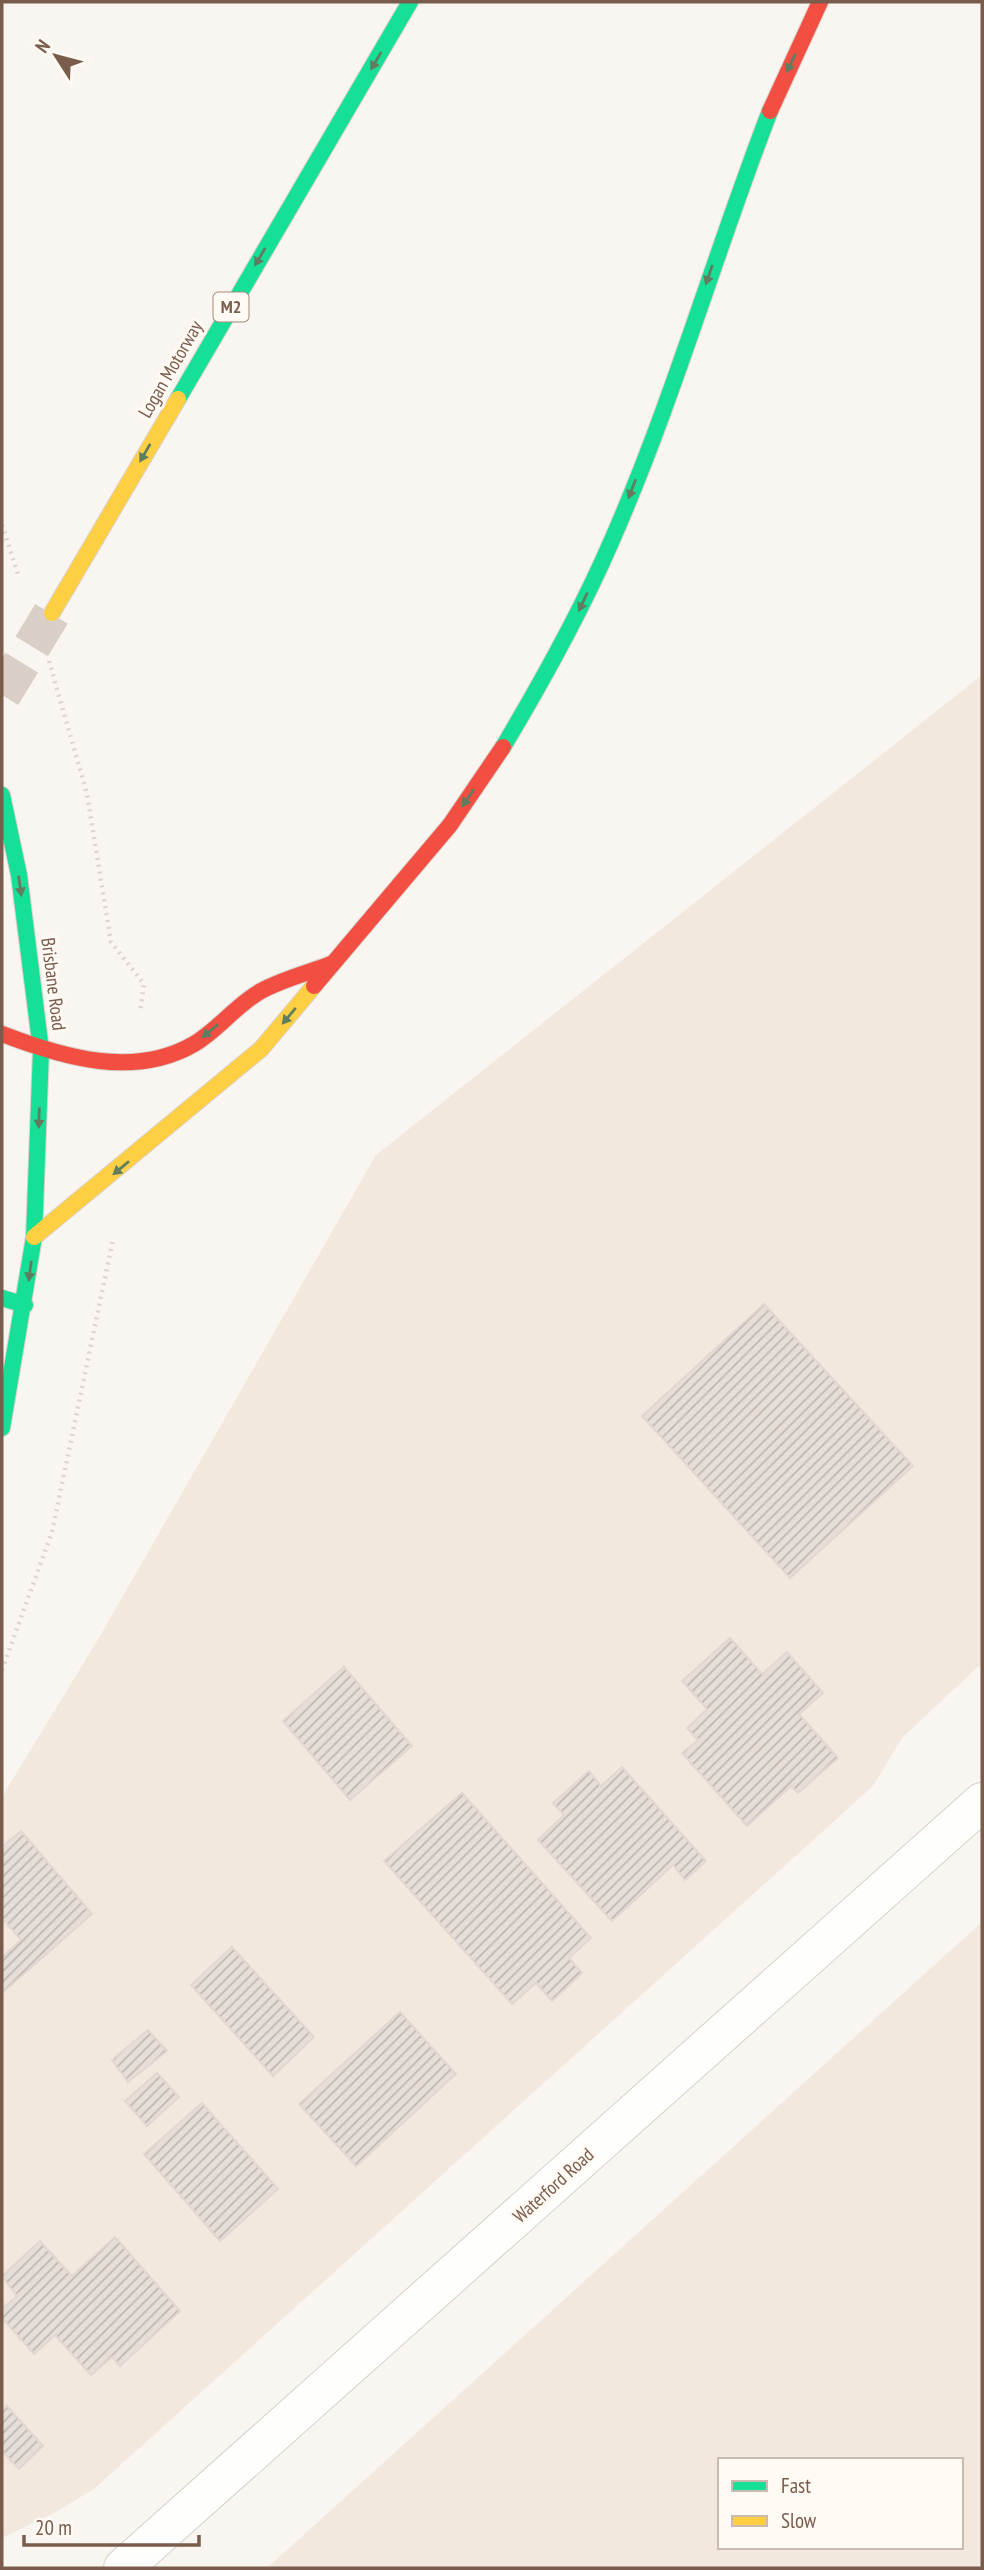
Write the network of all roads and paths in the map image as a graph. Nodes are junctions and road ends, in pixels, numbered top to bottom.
1 (410, 2) edge
2 (820, 2) edge
3 (2, 525) edge
4 (18, 575) dead end
5 (52, 613) tunnel mouth
6 (47, 653) dead end
7 (2, 795) edge
8 (333, 963) junction
9 (141, 1007) dead end
10 (2, 1034) edge
11 (41, 1050) junction
12 (114, 1232) dead end
13 (34, 1237) junction
14 (2, 1298) edge
15 (25, 1305) junction
16 (2, 1428) edge
17 (2, 1670) edge
18 (982, 1802) edge
19 (123, 2568) edge

1 -> 5 main road, Logan Motorway / M2
2 -> 8 main road
3 - 4 path
6 - 9 path
7 -> 11 main road, Brisbane Road
8 -> 11 main road
8 -> 13 main road
10 - 11 main road
11 -> 13 main road, Brisbane Road
12 - 17 path
13 -> 15 main road, Brisbane Road
14 - 15 main road
15 - 16 main road, Brisbane Road
18 - 19 street, Waterford Road

